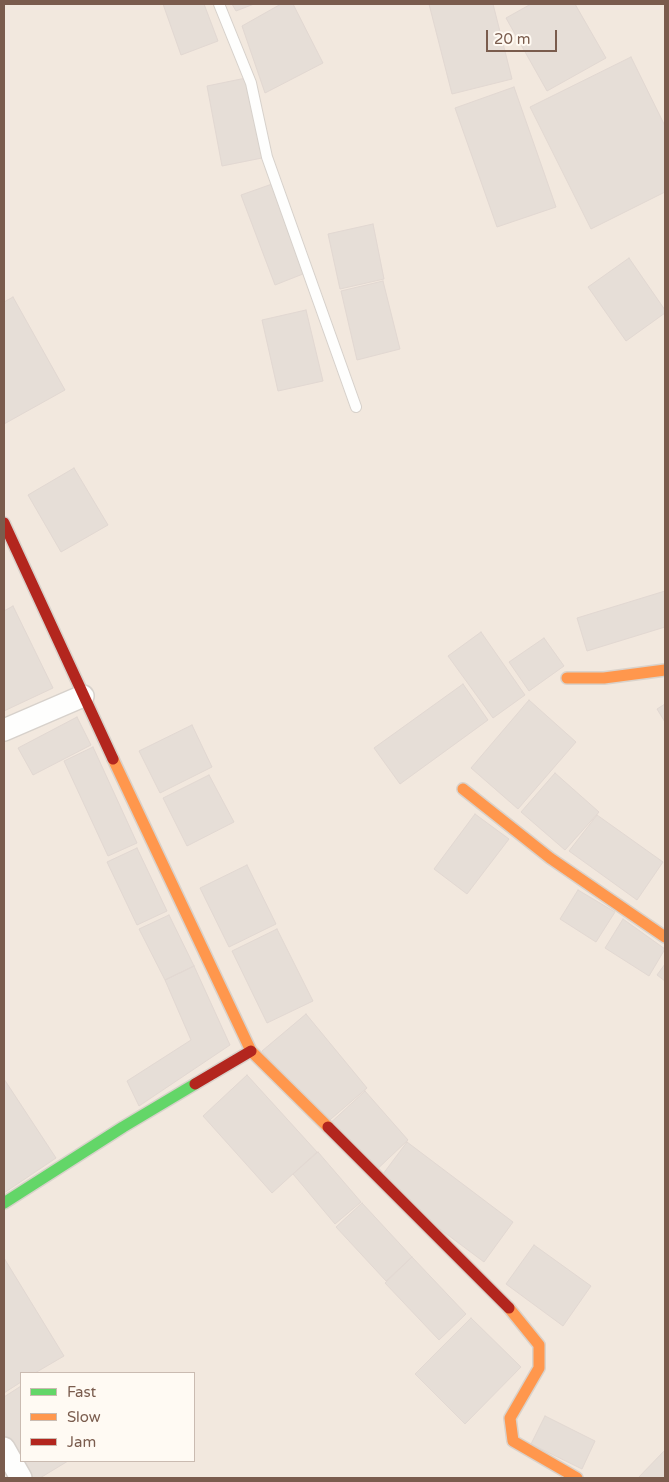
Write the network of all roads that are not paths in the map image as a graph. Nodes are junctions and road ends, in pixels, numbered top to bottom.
1 (219, 4) edge
2 (356, 407) dead end
3 (4, 523) edge
4 (665, 670) edge
5 (567, 678) dead end
6 (83, 696) junction
7 (4, 730) edge
8 (463, 789) dead end
9 (665, 937) edge
10 (251, 1051) junction
11 (4, 1203) edge
12 (4, 1448) edge
13 (21, 1478) edge
14 (577, 1478) edge

1 - 2 lane
3 - 6 street
4 - 5 street
6 - 7 street
6 - 10 street
8 - 9 street
10 - 11 street
10 - 14 street
12 - 13 street

